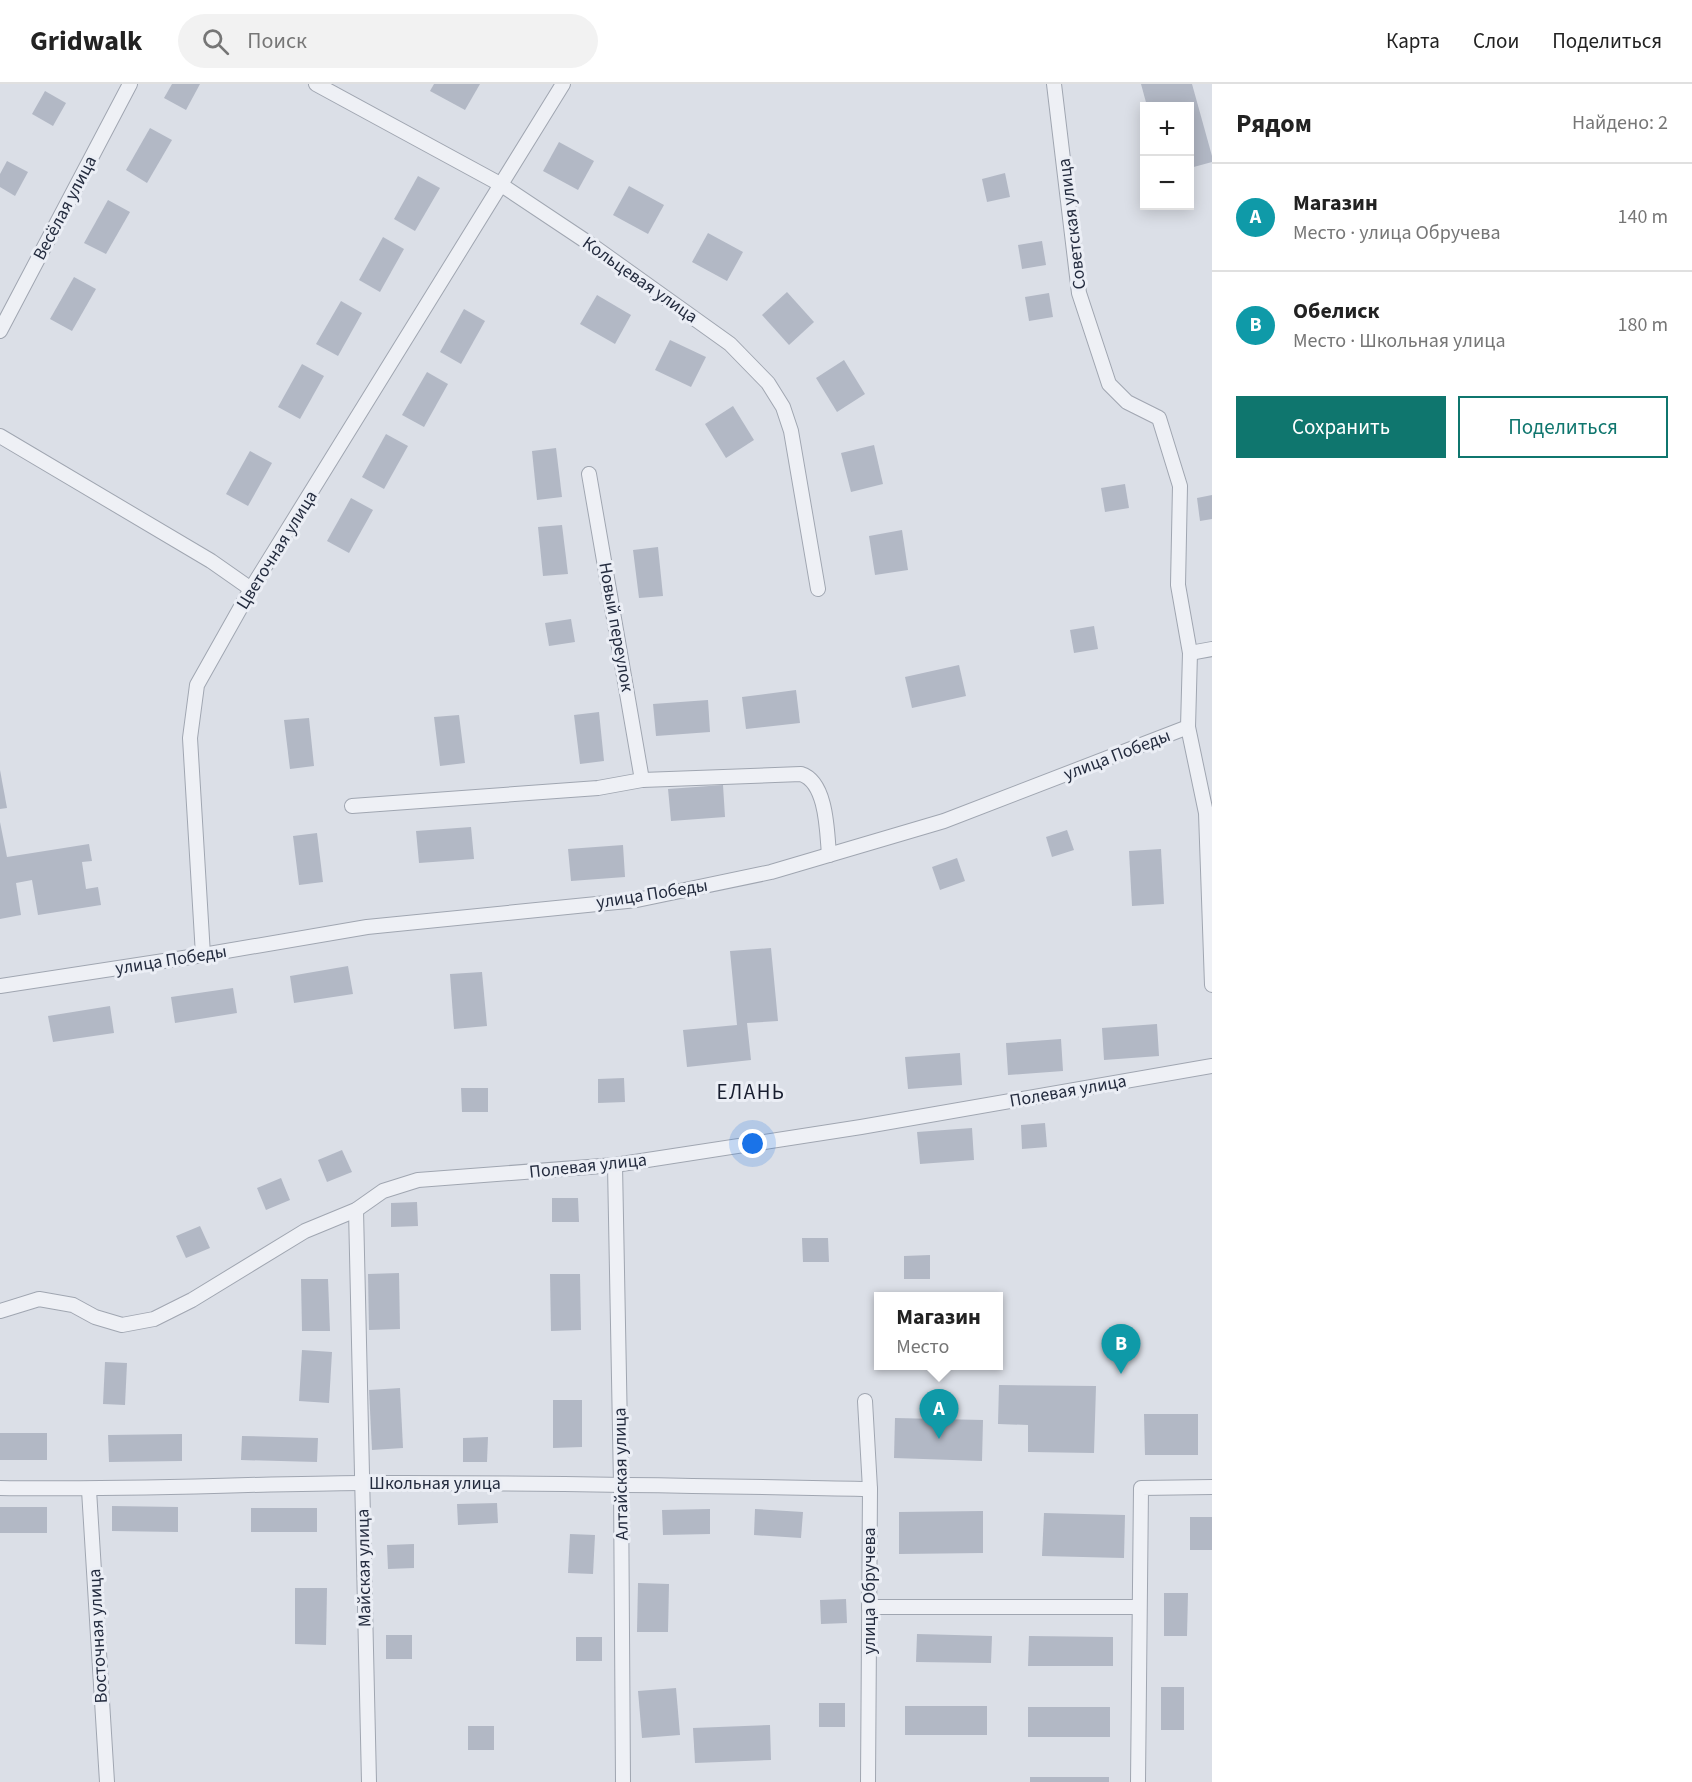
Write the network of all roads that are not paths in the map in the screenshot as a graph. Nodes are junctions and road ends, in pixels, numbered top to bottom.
1 (130, 84) edge
2 (316, 84) edge
3 (563, 84) edge
4 (1054, 84) edge
5 (500, 184) junction
6 (0, 331) edge
7 (0, 436) edge
8 (589, 474) dead end
9 (251, 589) junction
10 (818, 589) dead end
11 (1212, 649) edge
12 (1190, 653) junction
13 (1188, 727) junction
14 (642, 780) junction
15 (352, 806) dead end
16 (829, 855) junction
17 (203, 955) junction
18 (1212, 985) edge
19 (0, 986) edge
20 (1212, 1066) edge
21 (615, 1165) junction
22 (356, 1210) junction
23 (0, 1311) edge
24 (866, 1401) dead end
25 (362, 1483) junction
26 (621, 1484) junction
27 (1212, 1487) edge
28 (0, 1488) edge
29 (870, 1489) junction
30 (90, 1490) junction
31 (869, 1607) junction
32 (1139, 1607) junction
33 (107, 1782) edge
34 (369, 1782) edge
35 (623, 1782) edge
36 (868, 1782) edge
37 (1137, 1782) edge

1 - 6 street, Весёлая улица
2 - 5 street, Кольцевая улица
3 - 5 street, Цветочная улица
4 - 12 street, Советская улица
5 - 9 street, Цветочная улица
5 - 10 street, Кольцевая улица
7 - 9 street
8 - 14 street, Новый переулок
9 - 17 street, Цветочная улица
11 - 12 street
12 - 13 street, улица Победы
13 - 16 street, улица Победы
13 - 18 street
14 - 15 street
14 - 16 street
16 - 17 street, улица Победы
17 - 19 street, улица Победы
20 - 21 street, Полевая улица
21 - 22 street, Полевая улица
21 - 26 street, Алтайская улица
22 - 23 street, Полевая улица
22 - 25 street, Майская улица
24 - 29 street, улица Обручева
25 - 26 street, Школьная улица
25 - 30 street, Школьная улица
25 - 34 street, Майская улица
26 - 29 street, Школьная улица
26 - 35 street, Алтайская улица
27 - 32 street
28 - 30 street, Школьная улица
29 - 31 street, улица Обручева
30 - 33 street, Восточная улица
31 - 32 street
31 - 36 street, улица Обручева
32 - 37 street

